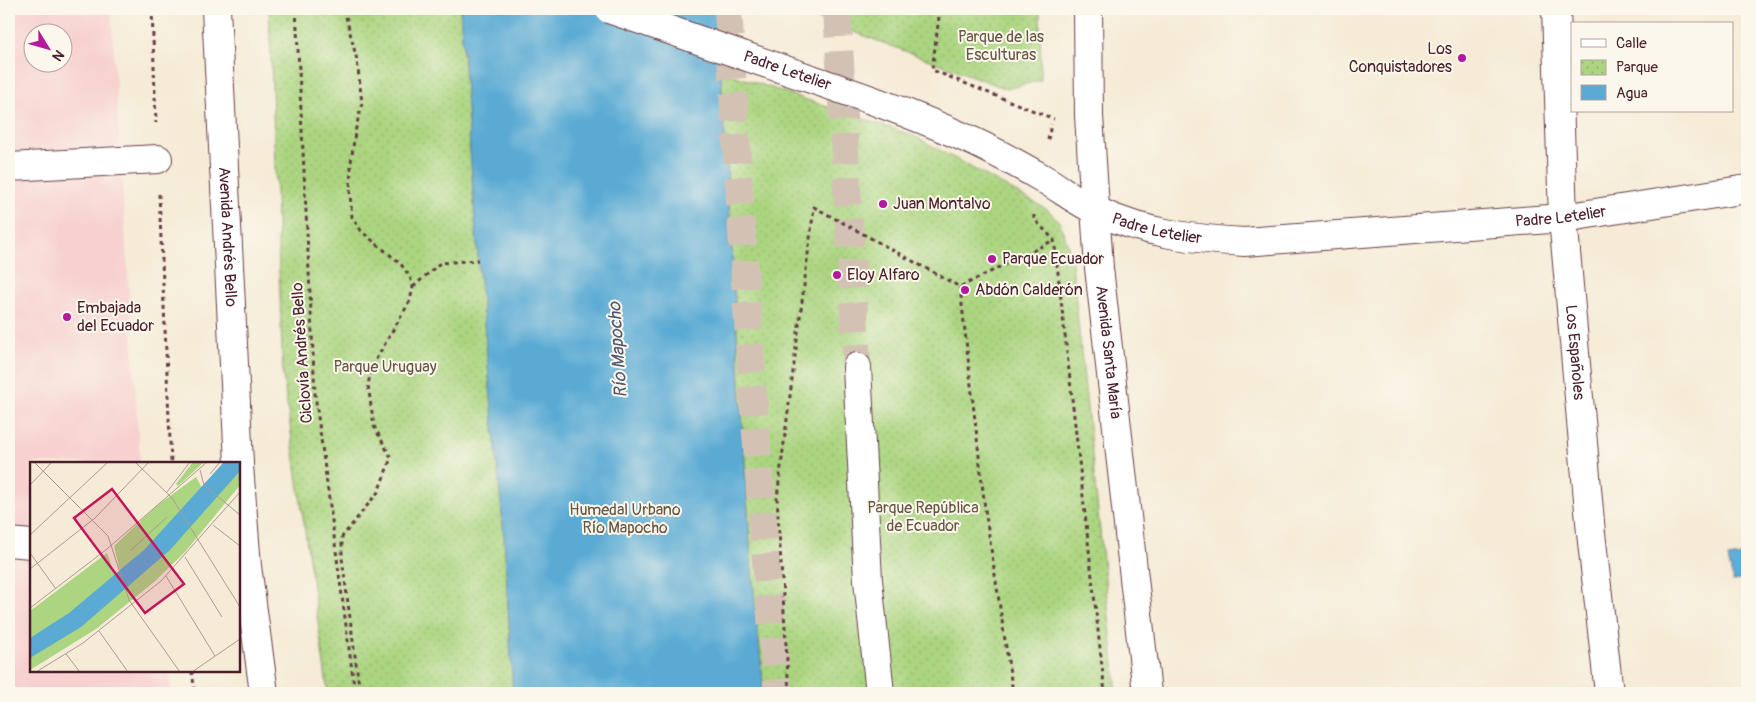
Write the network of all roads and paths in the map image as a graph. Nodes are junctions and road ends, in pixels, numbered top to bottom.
1 (152, 9) edge
2 (216, 9) edge
3 (296, 9) edge
4 (344, 9) edge
5 (609, 9) edge
6 (940, 9) edge
7 (1088, 9) edge
8 (1556, 9) edge
9 (1089, 116) junction
10 (158, 159) junction
11 (9, 167) edge
12 (1747, 189) edge
13 (1096, 211) junction
14 (1563, 218) junction
15 (1054, 240) dead end
16 (478, 260) dead end
17 (413, 287) junction
18 (960, 287) dead end
19 (857, 367) tunnel mouth
20 (171, 462) edge
21 (239, 462) edge
22 (240, 490) edge
23 (9, 542) edge
24 (30, 544) edge
25 (243, 566) edge
26 (192, 672) edge
27 (196, 693) edge
28 (264, 693) edge
29 (355, 693) edge
30 (360, 693) edge
31 (880, 693) edge
32 (1013, 693) edge
33 (1105, 693) edge
34 (1147, 693) edge
35 (1609, 693) edge

1 - 10 path
2 - 21 main road, Avenida Andrés Bello
3 - 29 path, Ciclovía Andrés Bello
4 - 17 path
5 - 13 main road, Padre Letelier, bridge
6 - 9 path
7 - 9 main road, Avenida Santa María
8 - 14 main road, Los Españoles
9 - 13 main road, Avenida Santa María
10 - 11 main road
10 - 20 path
12 - 14 main road, Padre Letelier
13 - 14 main road, Padre Letelier
13 - 34 main road, Avenida Santa María
14 - 35 main road, Los Españoles
15 - 33 path
16 - 17 path
17 - 30 path
18 - 32 path
19 - 31 main road
22 - 25 main road, Avenida Andrés Bello
23 - 24 main road
25 - 28 main road, Avenida Andrés Bello
26 - 27 path

